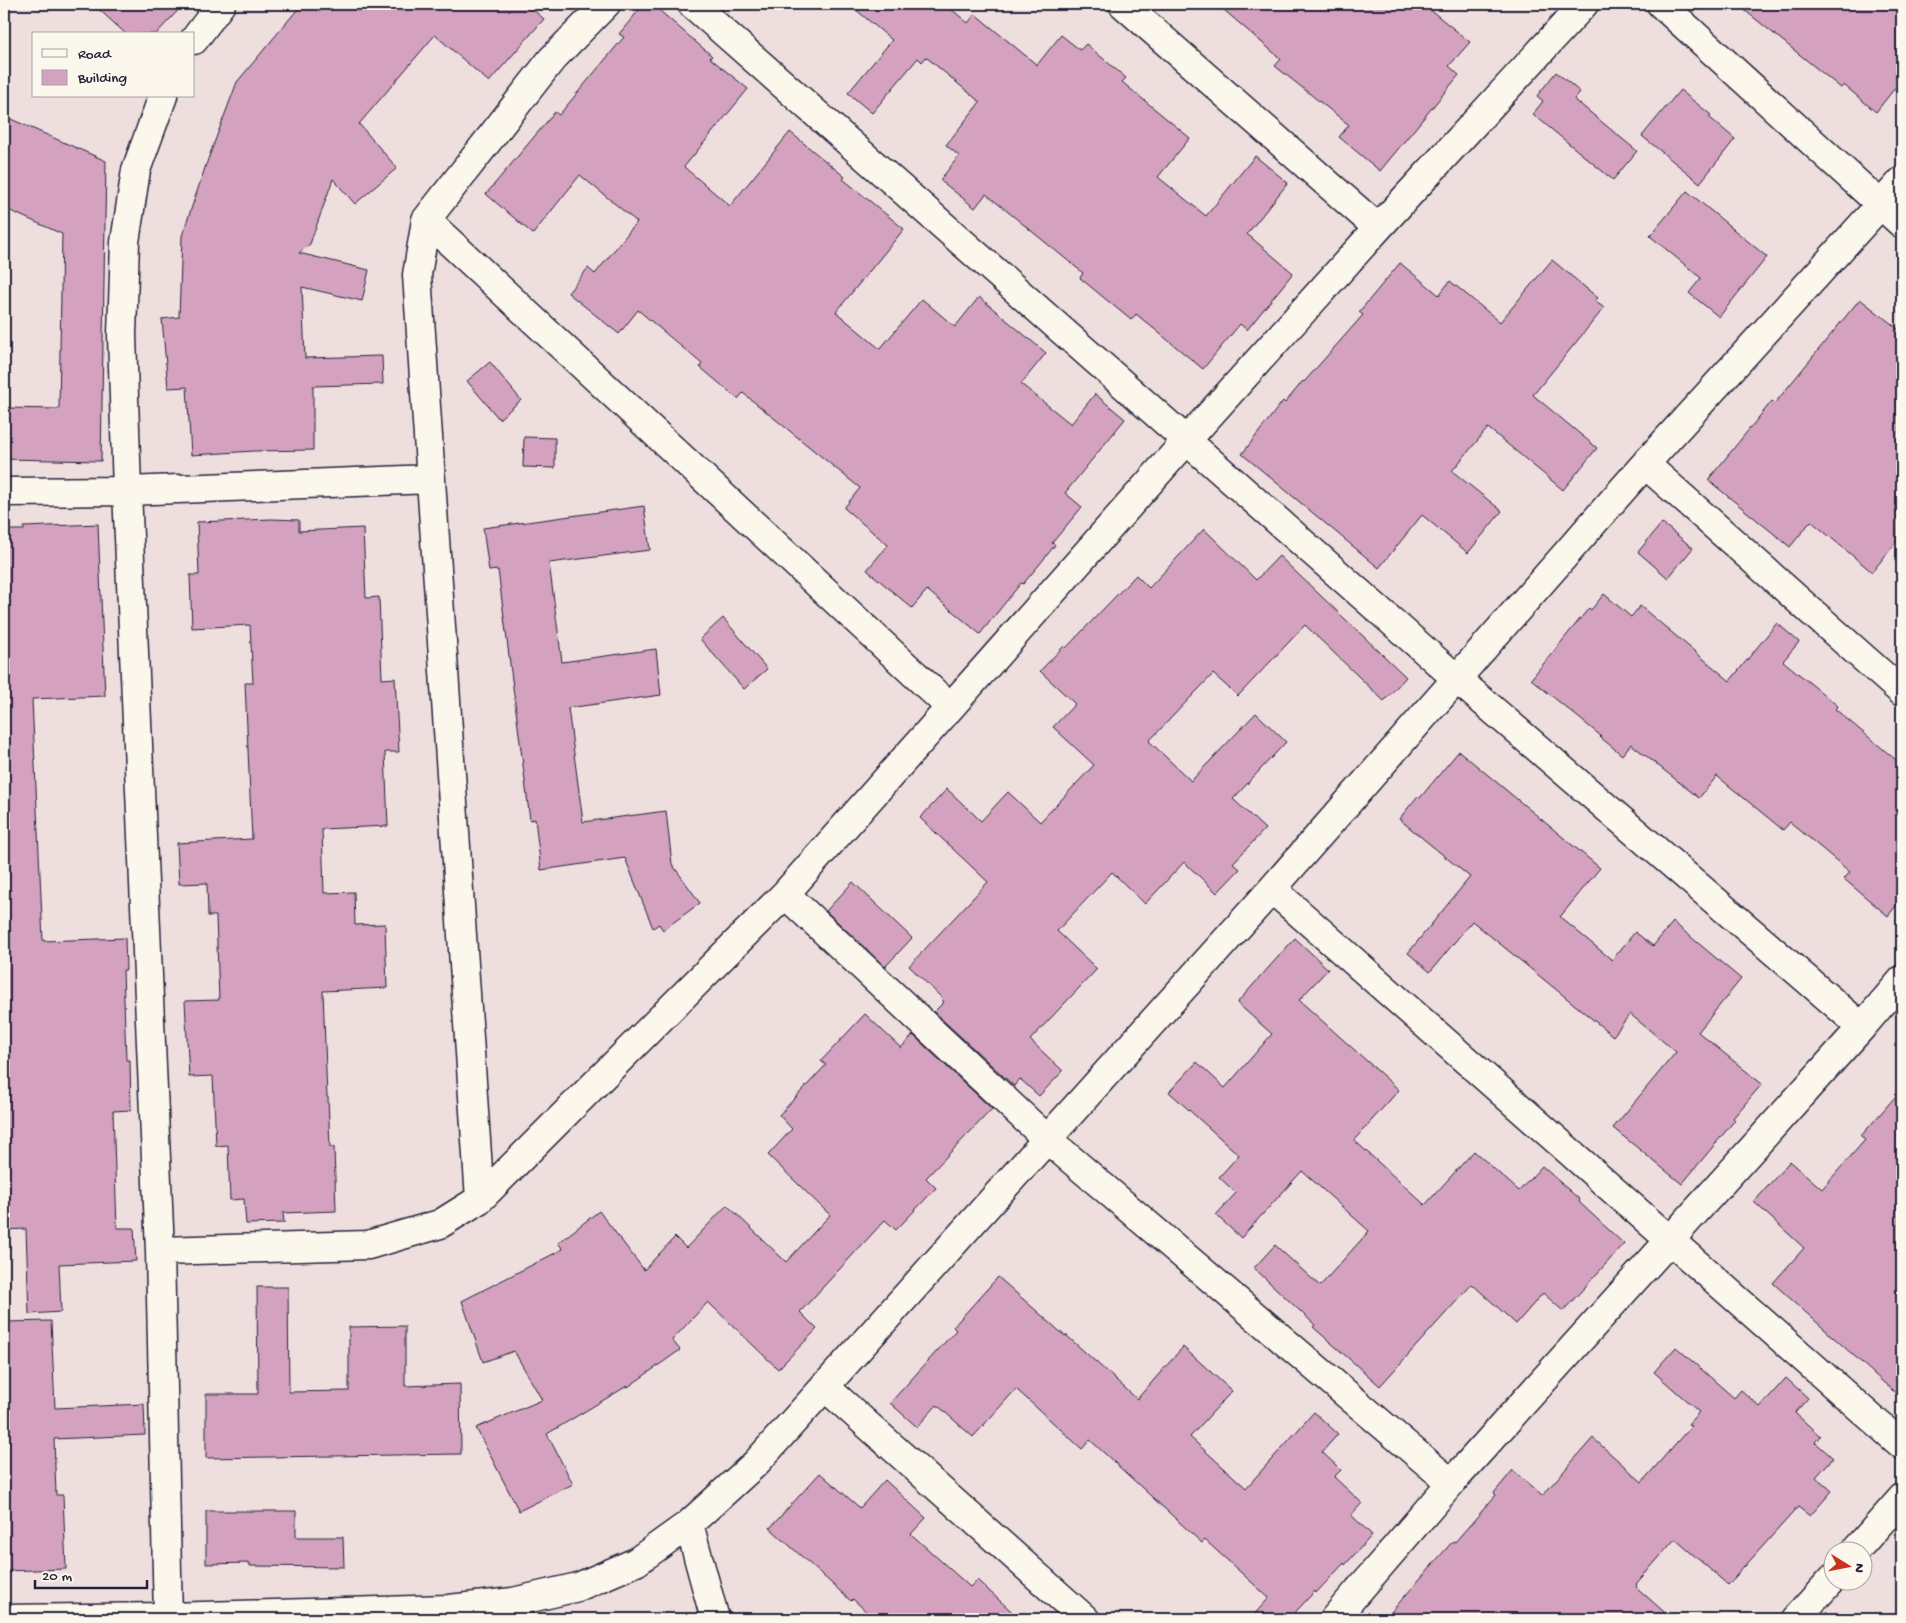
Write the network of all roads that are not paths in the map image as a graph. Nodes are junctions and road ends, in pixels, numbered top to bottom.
1 (221, 4) edge
2 (606, 4) edge
3 (692, 4) edge
4 (1122, 4) edge
5 (1584, 4) edge
6 (1661, 4) edge
7 (195, 39) edge
8 (162, 98) edge
9 (1902, 181) edge
10 (1881, 205) junction
11 (426, 220) junction
12 (1902, 224) edge
13 (1378, 228) junction
14 (1186, 441) junction
15 (1645, 464) junction
16 (430, 479) junction
17 (126, 491) junction
18 (4, 492) edge
19 (1457, 679) junction
20 (1902, 692) edge
21 (950, 707) junction
22 (1272, 890) junction
23 (784, 894) junction
24 (1902, 980) edge
25 (1862, 1027) junction
26 (1047, 1139) junction
27 (480, 1199) junction
28 (1668, 1241) junction
29 (160, 1251) junction
30 (824, 1386) junction
31 (1902, 1445) edge
32 (1451, 1483) junction
33 (1902, 1498) edge
34 (688, 1524) junction
35 (1865, 1540) edge
36 (1824, 1588) edge
37 (449, 1614) edge
38 (168, 1618) edge
39 (4, 1619) edge
40 (715, 1619) edge
41 (1085, 1619) edge
42 (1334, 1619) edge
43 (1796, 1619) edge

1 - 7 street
2 - 11 street
3 - 14 street
4 - 13 street
5 - 13 street
6 - 10 street
8 - 17 street
9 - 10 street
10 - 12 street
10 - 15 street
11 - 16 street
11 - 21 street
13 - 14 street
14 - 19 street
14 - 21 street
15 - 19 street
15 - 20 street
16 - 17 street
16 - 27 street
17 - 18 street
17 - 29 street
19 - 22 street
19 - 25 street
21 - 23 street
22 - 26 street
22 - 28 street
23 - 26 street
23 - 27 street
24 - 25 street
25 - 28 street
26 - 30 street
26 - 32 street
27 - 29 street
28 - 31 street
28 - 32 street
29 - 38 street
30 - 34 street
30 - 41 street
32 - 42 street
33 - 35 street
34 - 37 street
34 - 40 street
36 - 43 street
37 - 38 street
38 - 39 street

